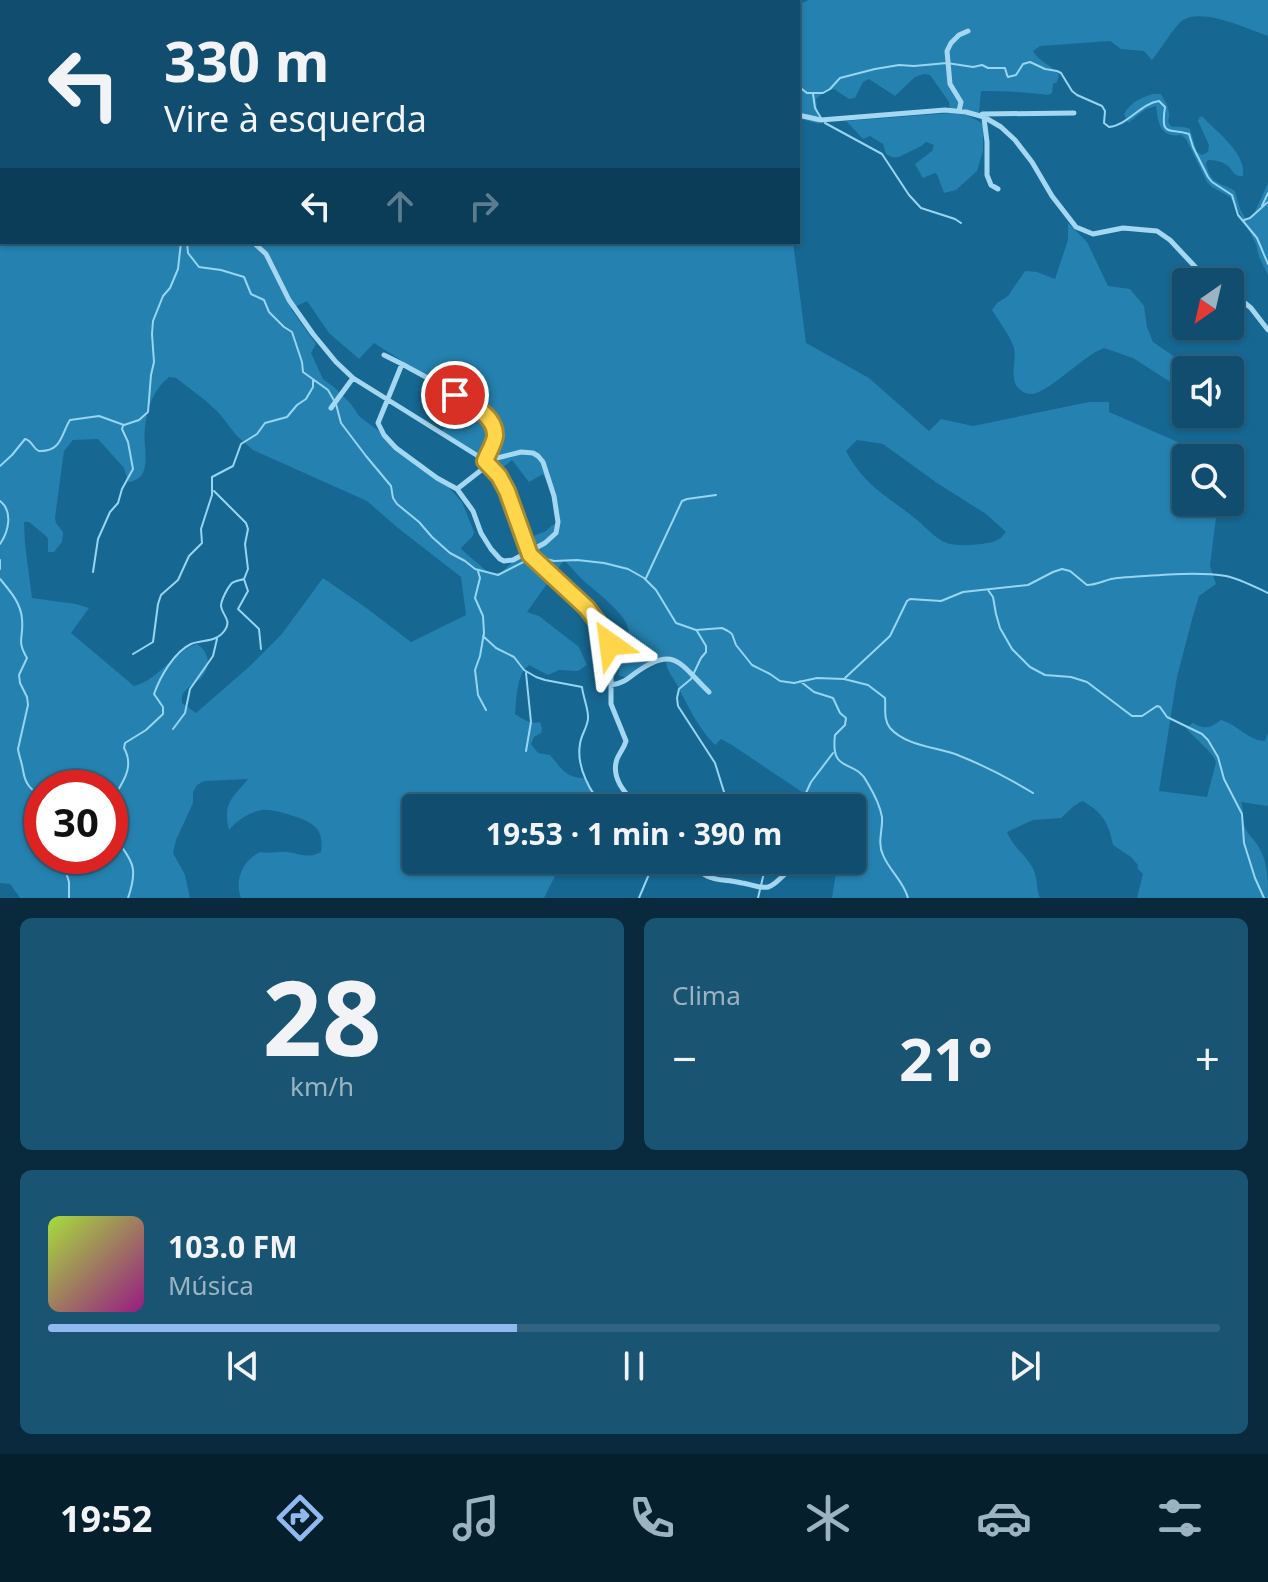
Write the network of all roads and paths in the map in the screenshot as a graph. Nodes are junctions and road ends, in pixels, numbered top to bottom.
1 (968, 31) dead end
2 (959, 111) junction
3 (1074, 113) dead end
4 (800, 115) edge
5 (980, 116) junction
6 (998, 189) dead end
7 (255, 244) edge
8 (1196, 268) edge
9 (1244, 302) edge
10 (1268, 330) edge
11 (384, 355) dead end
12 (402, 364) junction
13 (353, 378) junction
14 (388, 400) junction
15 (331, 408) dead end
16 (487, 462) junction
17 (457, 489) junction
18 (528, 552) junction
19 (610, 685) junction
20 (709, 692) dead end
21 (626, 794) edge
22 (703, 874) edge
23 (784, 875) dead end

1 - 2 street
2 - 4 street
2 - 5 street
3 - 5 street
5 - 6 street
5 - 8 street
7 - 13 street
9 - 10 street
11 - 12 street
12 - 14 street
12 - 16 street
13 - 14 street
13 - 15 street
14 - 16 street
14 - 17 street
16 - 17 street
16 - 18 street
16 - 18 street
17 - 18 street
18 - 19 street
19 - 20 street
19 - 21 street
22 - 23 street

